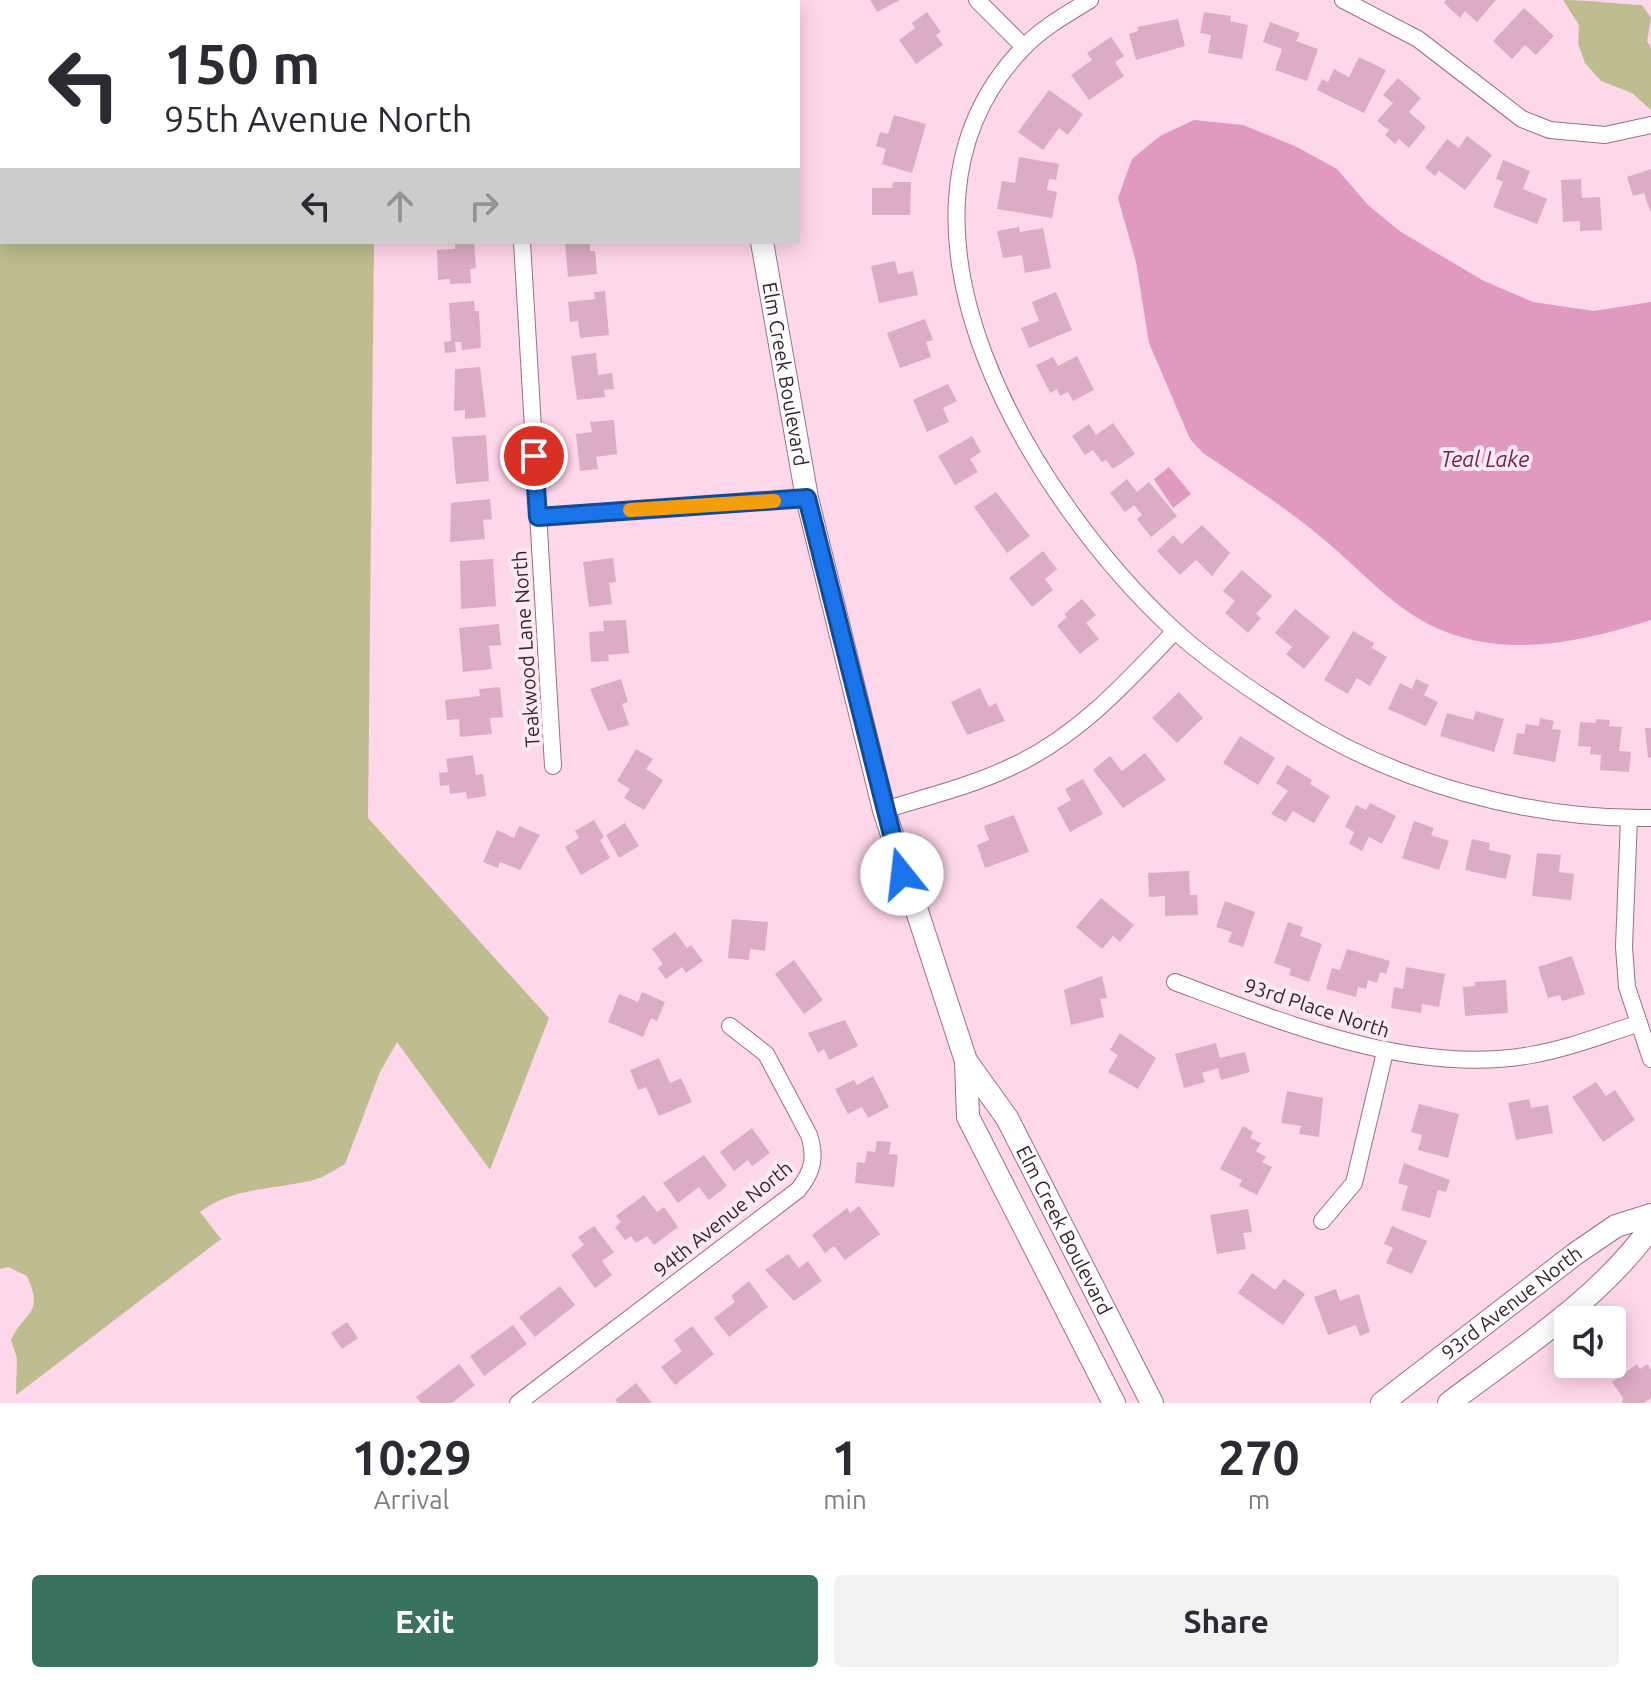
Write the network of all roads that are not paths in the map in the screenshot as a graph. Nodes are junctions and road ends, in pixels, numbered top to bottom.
1 (977, 0) edge
2 (1090, 0) edge
3 (1343, 0) edge
4 (1024, 47) junction
5 (1651, 125) edge
6 (522, 244) edge
7 (762, 244) edge
8 (807, 498) junction
9 (538, 517) junction
10 (1175, 631) junction
11 (553, 766) dead end
12 (884, 810) junction
13 (1629, 818) junction
14 (1651, 818) edge
15 (1175, 982) dead end
16 (1637, 1024) junction
17 (730, 1026) dead end
18 (1385, 1052) junction
19 (1651, 1059) edge
20 (966, 1061) junction
21 (1651, 1215) edge
22 (1322, 1221) dead end
23 (1651, 1227) edge
24 (518, 1403) edge
25 (1114, 1403) edge
26 (1152, 1403) edge
27 (1382, 1403) edge
28 (1449, 1403) edge

1 - 4 street
2 - 4 street
3 - 5 street
4 - 10 street
6 - 9 street, Teakwood Lane North
7 - 8 main road, Elm Creek Boulevard
8 - 9 street
8 - 12 main road, Elm Creek Boulevard
9 - 11 street, Teakwood Lane North
10 - 12 street
10 - 13 street
12 - 20 main road, Elm Creek Boulevard
13 - 14 street
13 - 16 street
15 - 18 street, 93rd Place North
16 - 18 street, 93rd Place North
16 - 19 street
17 - 24 street, 94th Avenue North
18 - 22 street
20 - 25 main road, Elm Creek Boulevard
20 - 26 main road, Elm Creek Boulevard
21 - 27 main road, 93rd Avenue North
23 - 28 main road, 93rd Avenue North

